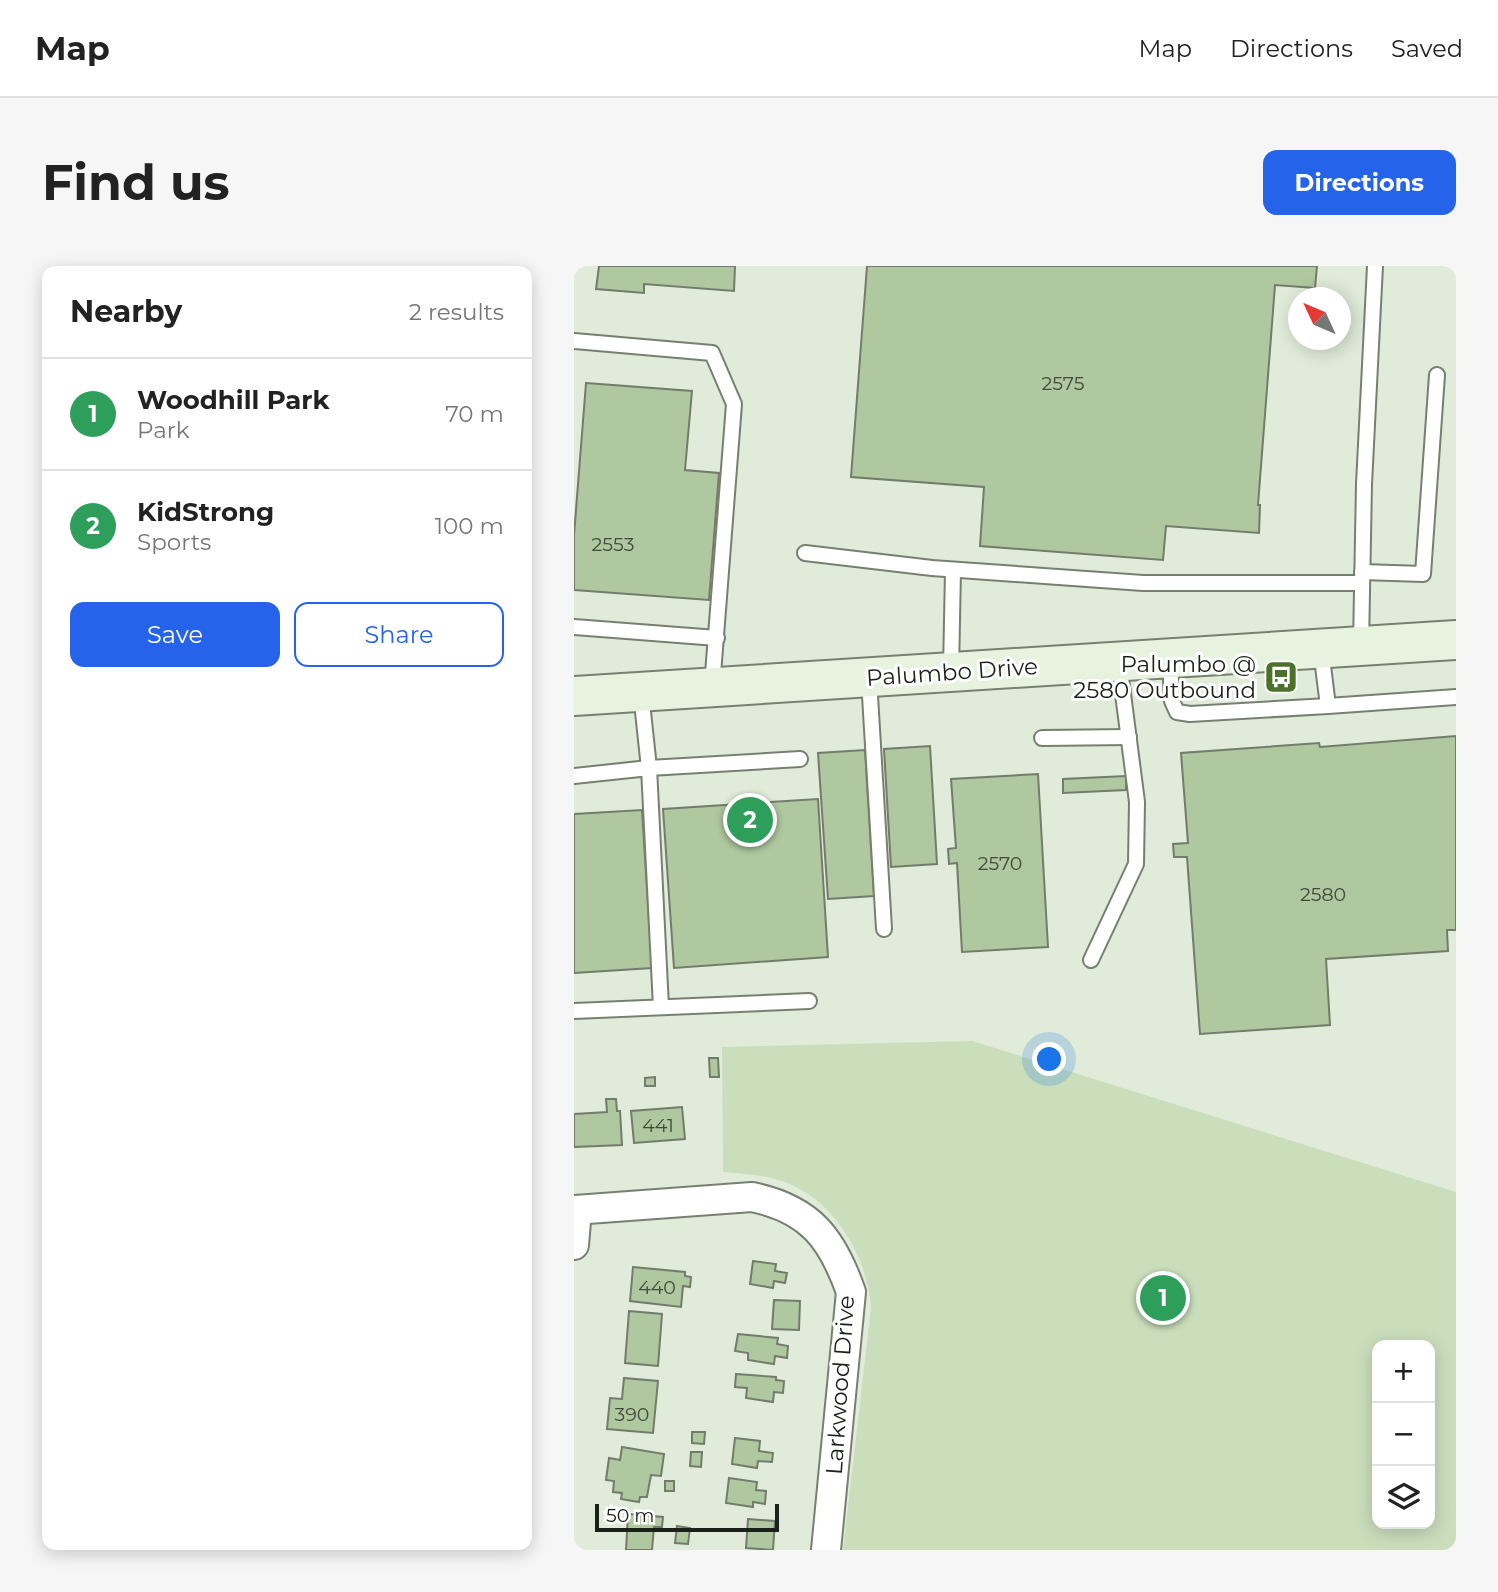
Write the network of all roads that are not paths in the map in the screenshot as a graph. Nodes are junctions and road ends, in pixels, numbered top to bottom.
1 (1375, 266) edge
2 (574, 341) edge
3 (1437, 375) dead end
4 (805, 553) dead end
5 (953, 570) junction
6 (1362, 578) junction
7 (574, 627) edge
8 (717, 638) junction
9 (1456, 640) edge
10 (1360, 646) junction
11 (1321, 649) junction
12 (1170, 658) junction
13 (1119, 662) junction
14 (951, 672) junction
15 (869, 677) junction
16 (712, 687) junction
17 (641, 692) junction
18 (574, 696) edge
19 (1456, 697) edge
20 (1328, 706) junction
21 (1129, 737) junction
22 (1042, 738) dead end
23 (800, 759) dead end
24 (649, 768) junction
25 (574, 776) edge
26 (884, 929) dead end
27 (1091, 960) dead end
28 (809, 1001) dead end
29 (661, 1007) junction
30 (574, 1011) edge
31 (576, 1210) edge
32 (574, 1245) edge
33 (826, 1550) edge

1 - 6 lane
2 - 8 lane
3 - 6 lane
4 - 5 lane
5 - 6 lane
5 - 14 lane
6 - 10 lane
7 - 8 lane
8 - 16 lane
9 - 10 street, Palumbo Drive
10 - 11 street, Palumbo Drive
11 - 12 street, Palumbo Drive
11 - 20 lane
12 - 13 street, Palumbo Drive
12 - 20 lane
13 - 14 street, Palumbo Drive
13 - 21 lane
14 - 15 street, Palumbo Drive
15 - 16 street, Palumbo Drive
15 - 26 lane
16 - 17 street, Palumbo Drive
17 - 18 street, Palumbo Drive
17 - 24 lane
19 - 20 lane
21 - 22 lane
21 - 27 lane
23 - 24 lane
24 - 25 lane
24 - 29 lane
28 - 29 lane
29 - 30 lane
31 - 32 street
31 - 33 street, Larkwood Drive

